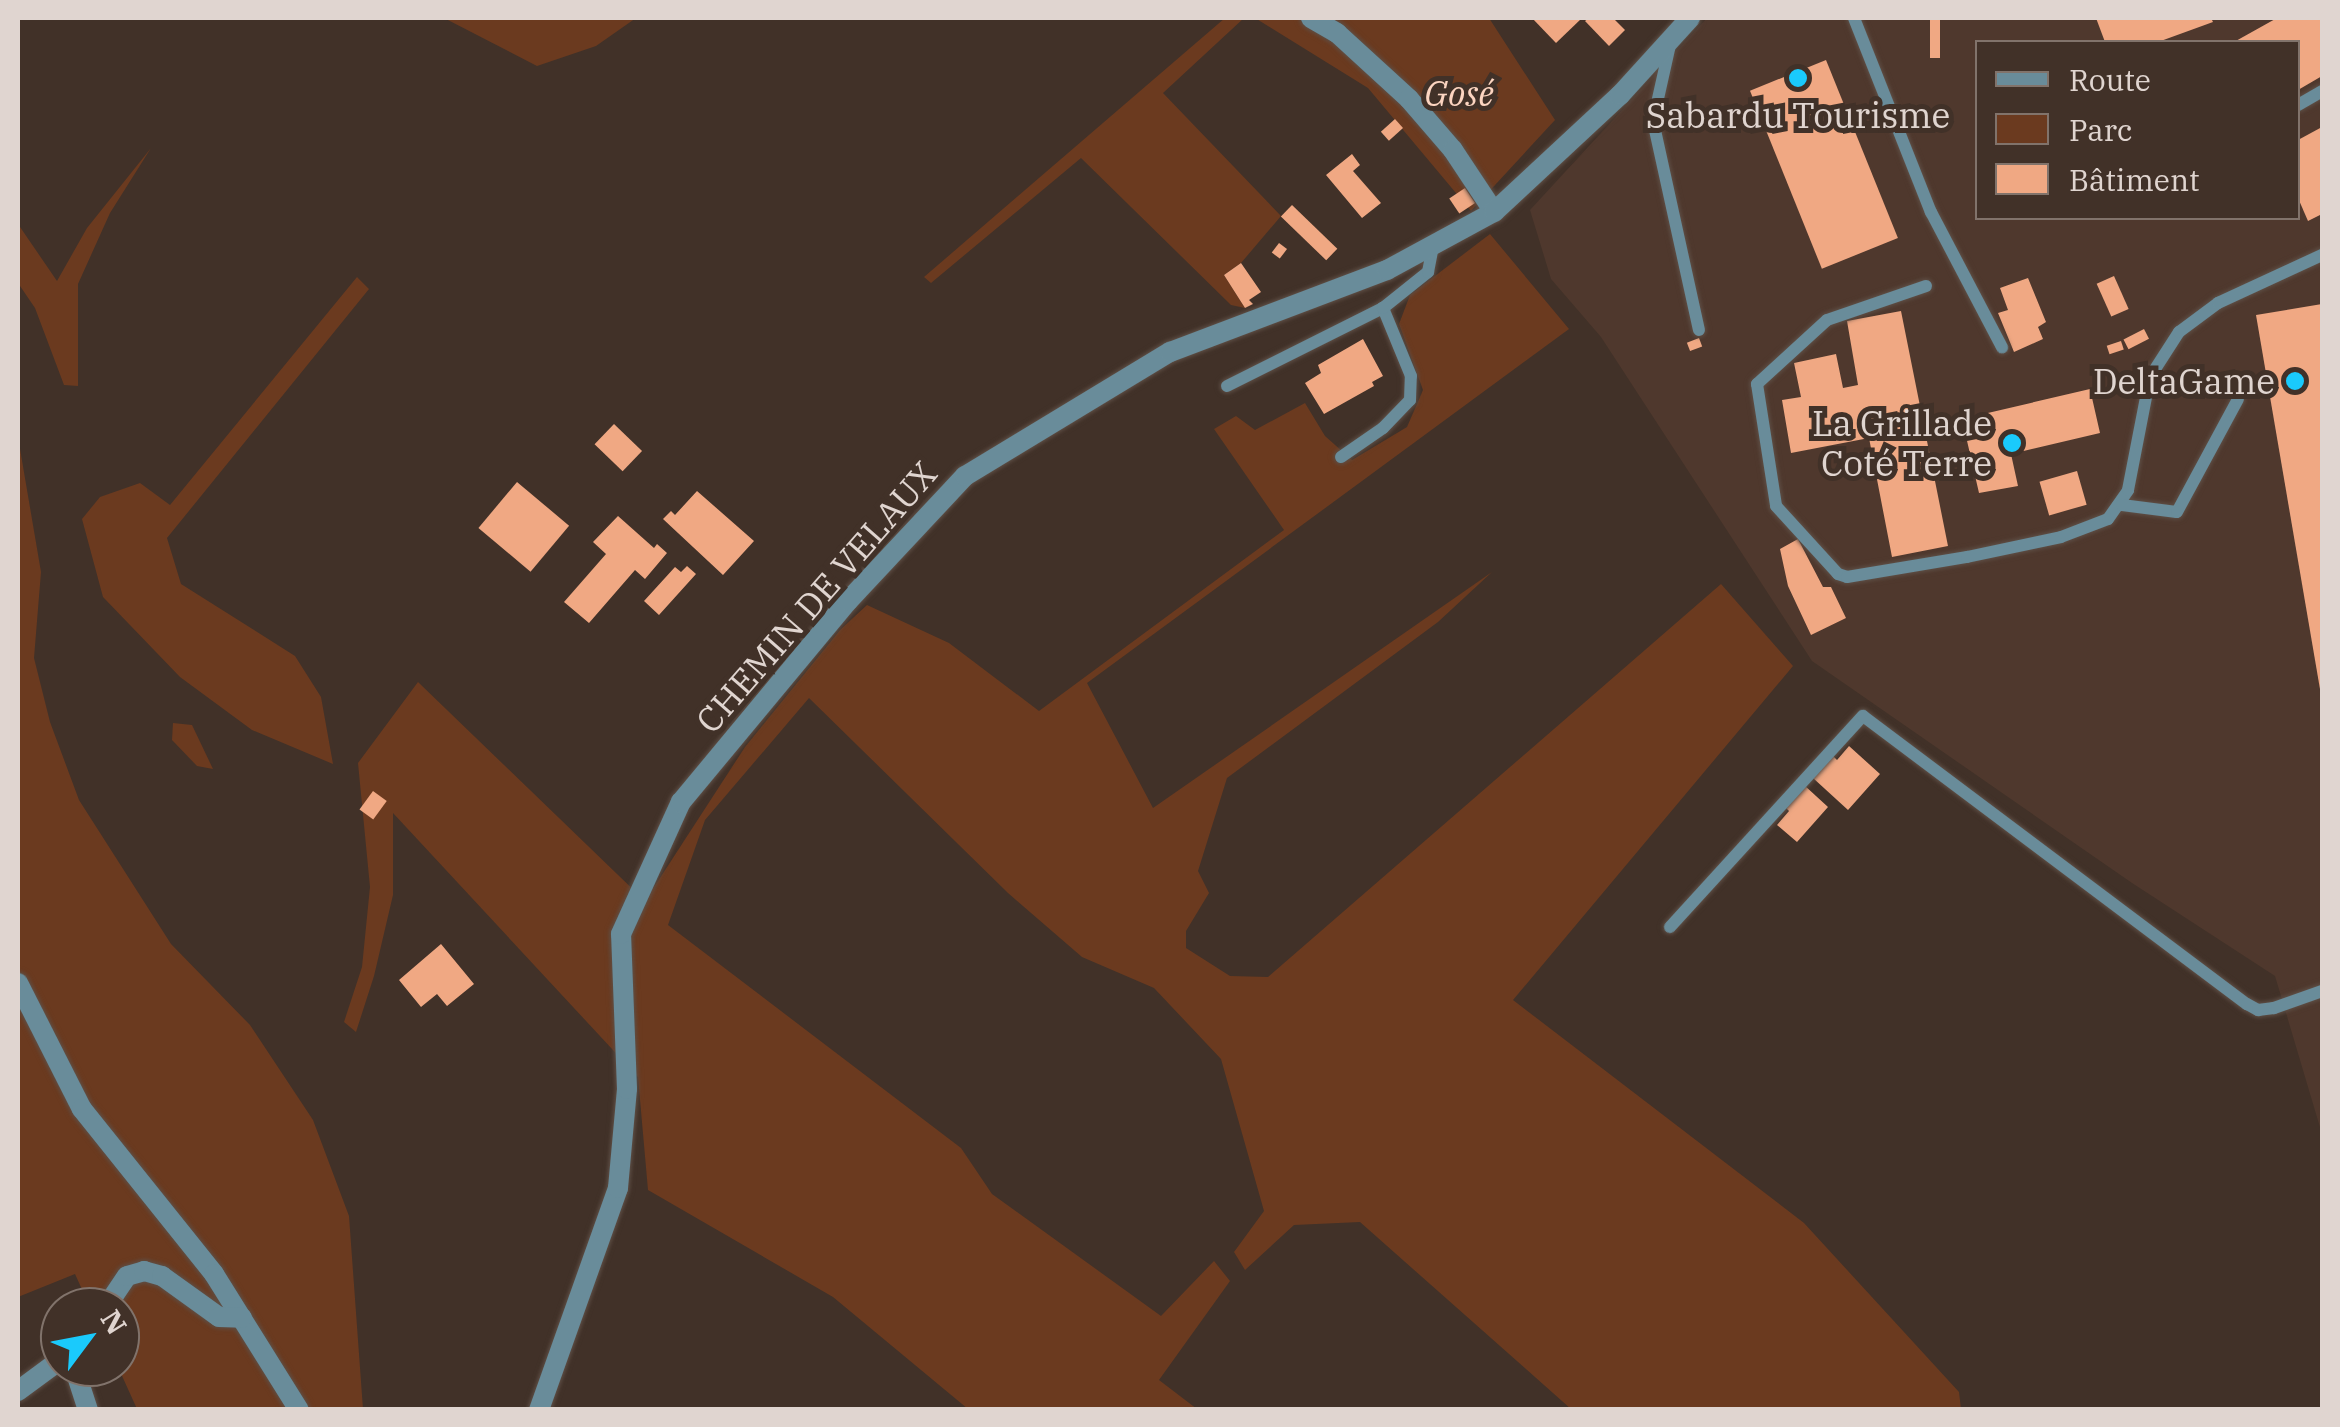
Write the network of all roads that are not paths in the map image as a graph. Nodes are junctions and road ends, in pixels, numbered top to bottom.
1 (1311, 18) edge
2 (1690, 18) edge
3 (1854, 18) edge
4 (1672, 38) junction
5 (2322, 91) edge
6 (2300, 103) edge
7 (1494, 212) junction
8 (1433, 246) junction
9 (2319, 261) edge
10 (1926, 286) dead end
11 (1383, 308) junction
12 (1699, 330) dead end
13 (2002, 346) dead end
14 (1227, 386) dead end
15 (2238, 399) dead end
16 (1342, 458) dead end
17 (2122, 505) junction
18 (1670, 928) dead end
19 (18, 983) edge
20 (2322, 991) edge
21 (120, 1287) edge
22 (242, 1318) junction
23 (40, 1375) edge
24 (18, 1391) edge
25 (299, 1410) edge
26 (539, 1410) edge

1 - 7 street
2 - 4 street, CHEMIN DE VELAUX
3 - 13 lane
4 - 7 street, CHEMIN DE VELAUX
4 - 12 lane
5 - 6 lane
7 - 8 street, CHEMIN DE VELAUX
8 - 11 lane
8 - 26 street, CHEMIN DE VELAUX
9 - 17 lane
10 - 17 lane
11 - 14 lane
11 - 16 lane
15 - 17 lane
18 - 20 lane
19 - 22 street
21 - 22 street
22 - 25 street
23 - 24 street

